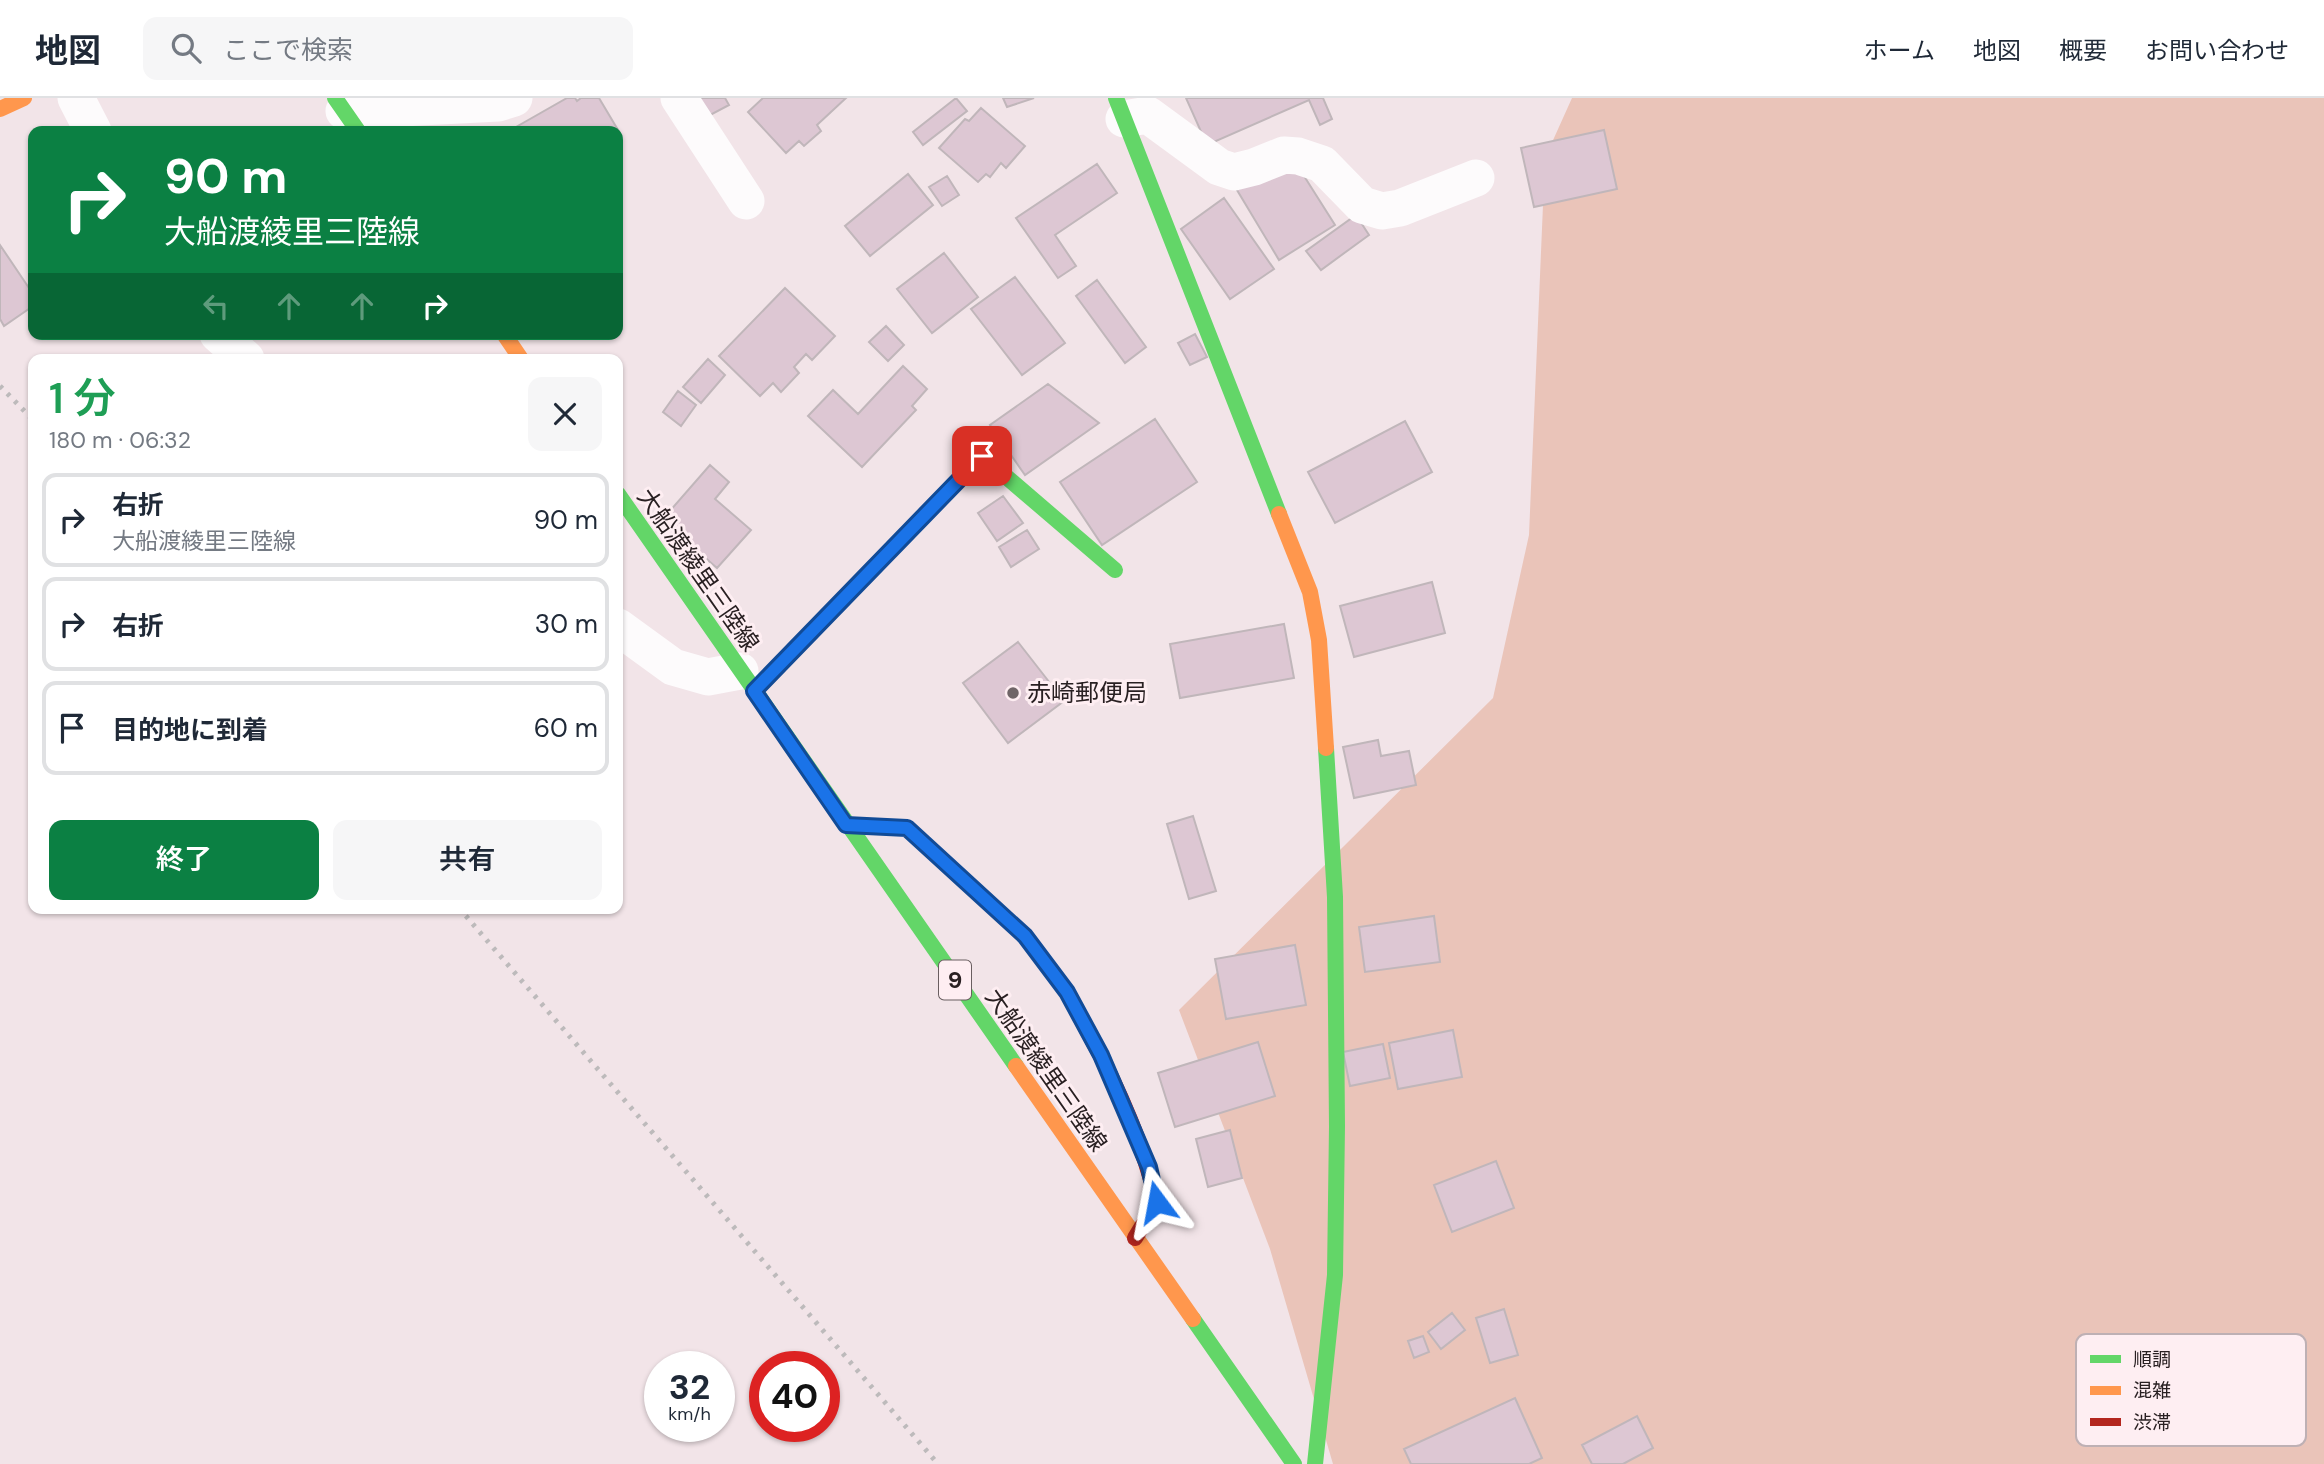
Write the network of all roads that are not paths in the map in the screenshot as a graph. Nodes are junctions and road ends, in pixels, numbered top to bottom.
1 (24, 98) edge
2 (76, 98) edge
3 (514, 98) edge
4 (679, 98) edge
5 (0, 108) edge
6 (1120, 109) edge
7 (346, 113) edge
8 (90, 126) edge
9 (1476, 178) dead end
10 (746, 201) dead end
11 (225, 340) edge
12 (240, 354) edge
13 (623, 501) edge
14 (1115, 570) dead end
15 (623, 631) edge
16 (747, 681) junction
17 (846, 825) junction
18 (1135, 1238) junction
19 (1294, 1464) edge
20 (1315, 1464) edge

1 - 5 street
2 - 8 street
3 - 7 street
4 - 10 street
6 - 9 street
6 - 20 street
11 - 12 street
13 - 16 street, 大船渡綾里三陸線 / 9
14 - 16 street
15 - 16 street
16 - 17 street, 大船渡綾里三陸線 / 9
17 - 18 street, 大船渡綾里三陸線 / 9
17 - 18 street
18 - 19 street, 大船渡綾里三陸線 / 9

